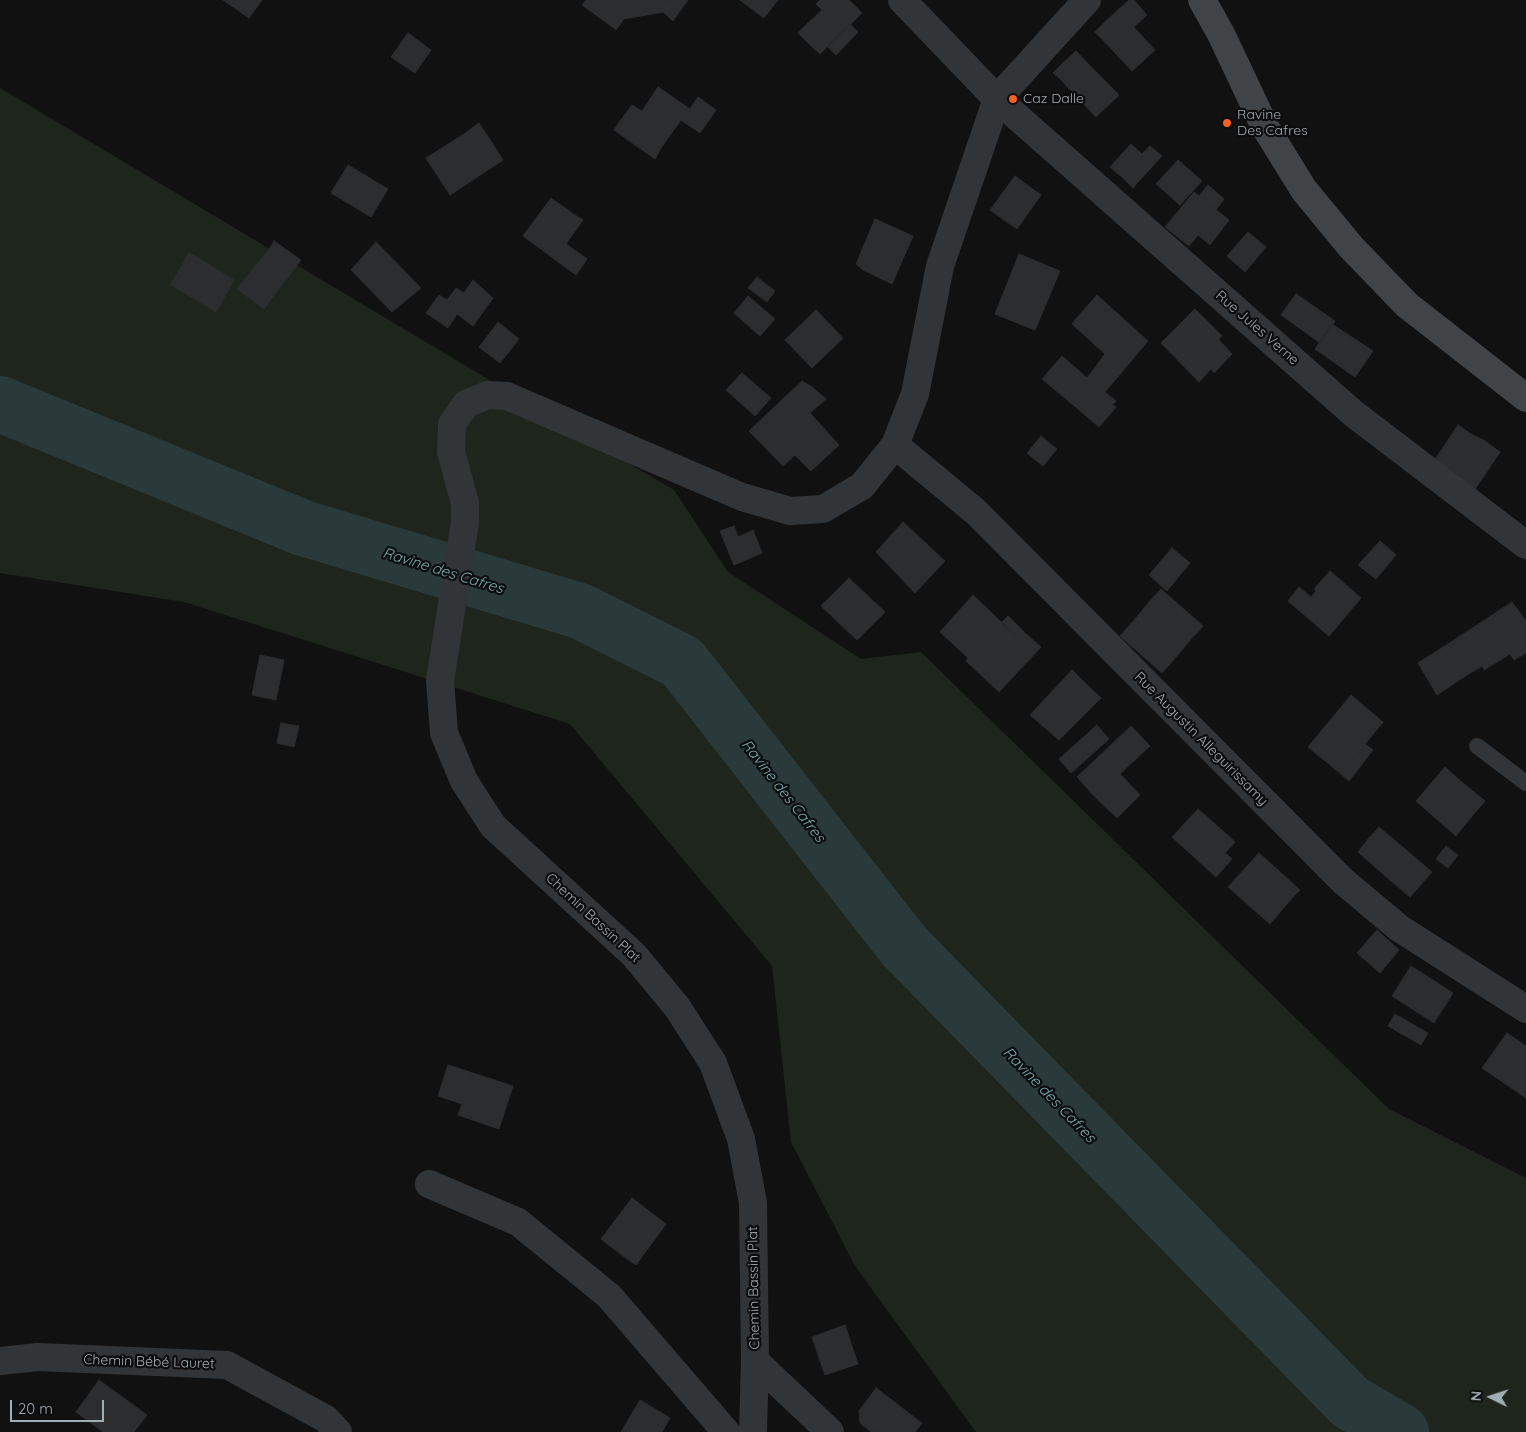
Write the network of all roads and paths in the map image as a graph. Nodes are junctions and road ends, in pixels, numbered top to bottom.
1 (902, 0) edge
2 (1087, 0) edge
3 (1202, 0) edge
4 (1217, 0) edge
5 (1221, 34) junction
6 (997, 99) junction
7 (1526, 398) edge
8 (895, 445) junction
9 (1526, 545) edge
10 (1477, 746) dead end
11 (1526, 783) edge
12 (1526, 1009) edge
13 (429, 1184) dead end
14 (0, 1361) edge
15 (755, 1361) junction
16 (338, 1432) edge
17 (726, 1432) edge
18 (753, 1432) edge
19 (830, 1432) edge

1 - 6 street, Rue Jules Verne
2 - 6 street
3 - 5 main road
4 - 5 main road
5 - 7 main road
6 - 8 street, Chemin Bassin Plat
6 - 9 street, Rue Jules Verne
8 - 12 street, Rue Augustin Alleguirissamy
8 - 15 street, Chemin Bassin Plat
10 - 11 lane
13 - 17 street
14 - 16 street, Chemin Bébé Lauret
15 - 18 street, Chemin Bassin Plat
15 - 19 street

